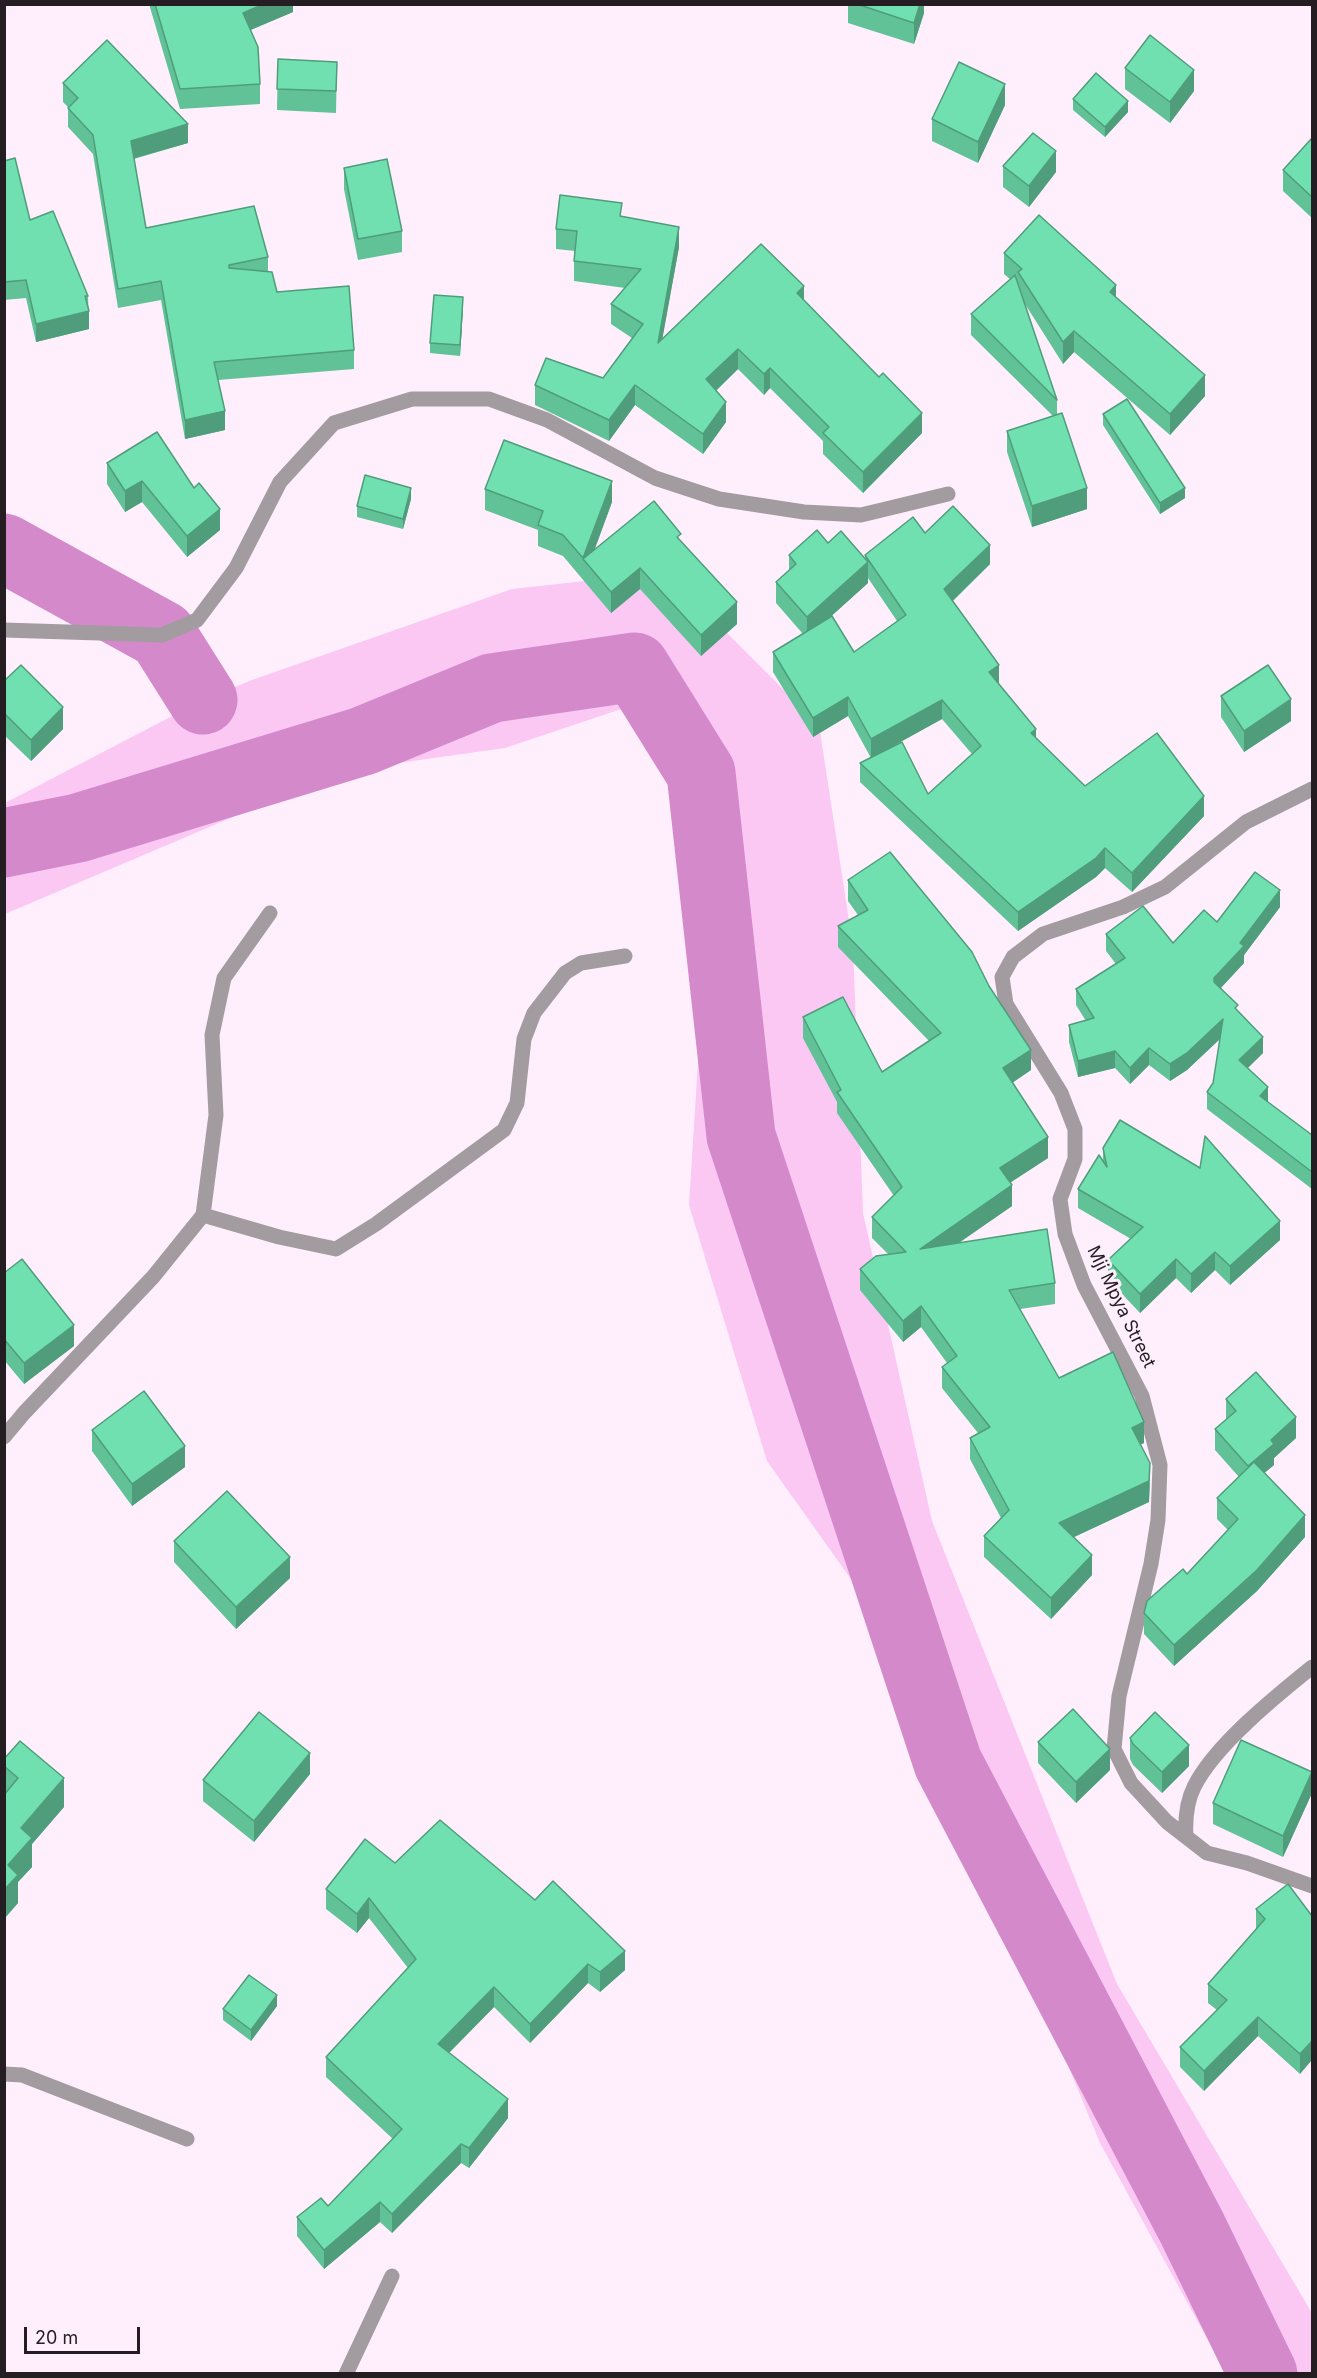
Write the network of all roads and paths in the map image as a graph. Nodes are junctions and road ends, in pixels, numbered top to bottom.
1 (948, 494) dead end
2 (4, 630) edge
3 (1312, 789) edge
4 (270, 913) dead end
5 (625, 956) dead end
6 (203, 1215) junction
7 (4, 1437) edge
8 (1312, 1667) edge
9 (1186, 1837) junction
10 (1312, 1886) edge
11 (4, 2074) edge
12 (187, 2139) dead end
13 (392, 2276) dead end
14 (346, 2373) edge

1 - 2 street
3 - 9 street, Mji Mpya Street
4 - 6 street
5 - 6 street
6 - 7 street
8 - 9 street
9 - 10 street, Mji Mpya Street
11 - 12 street
13 - 14 street

